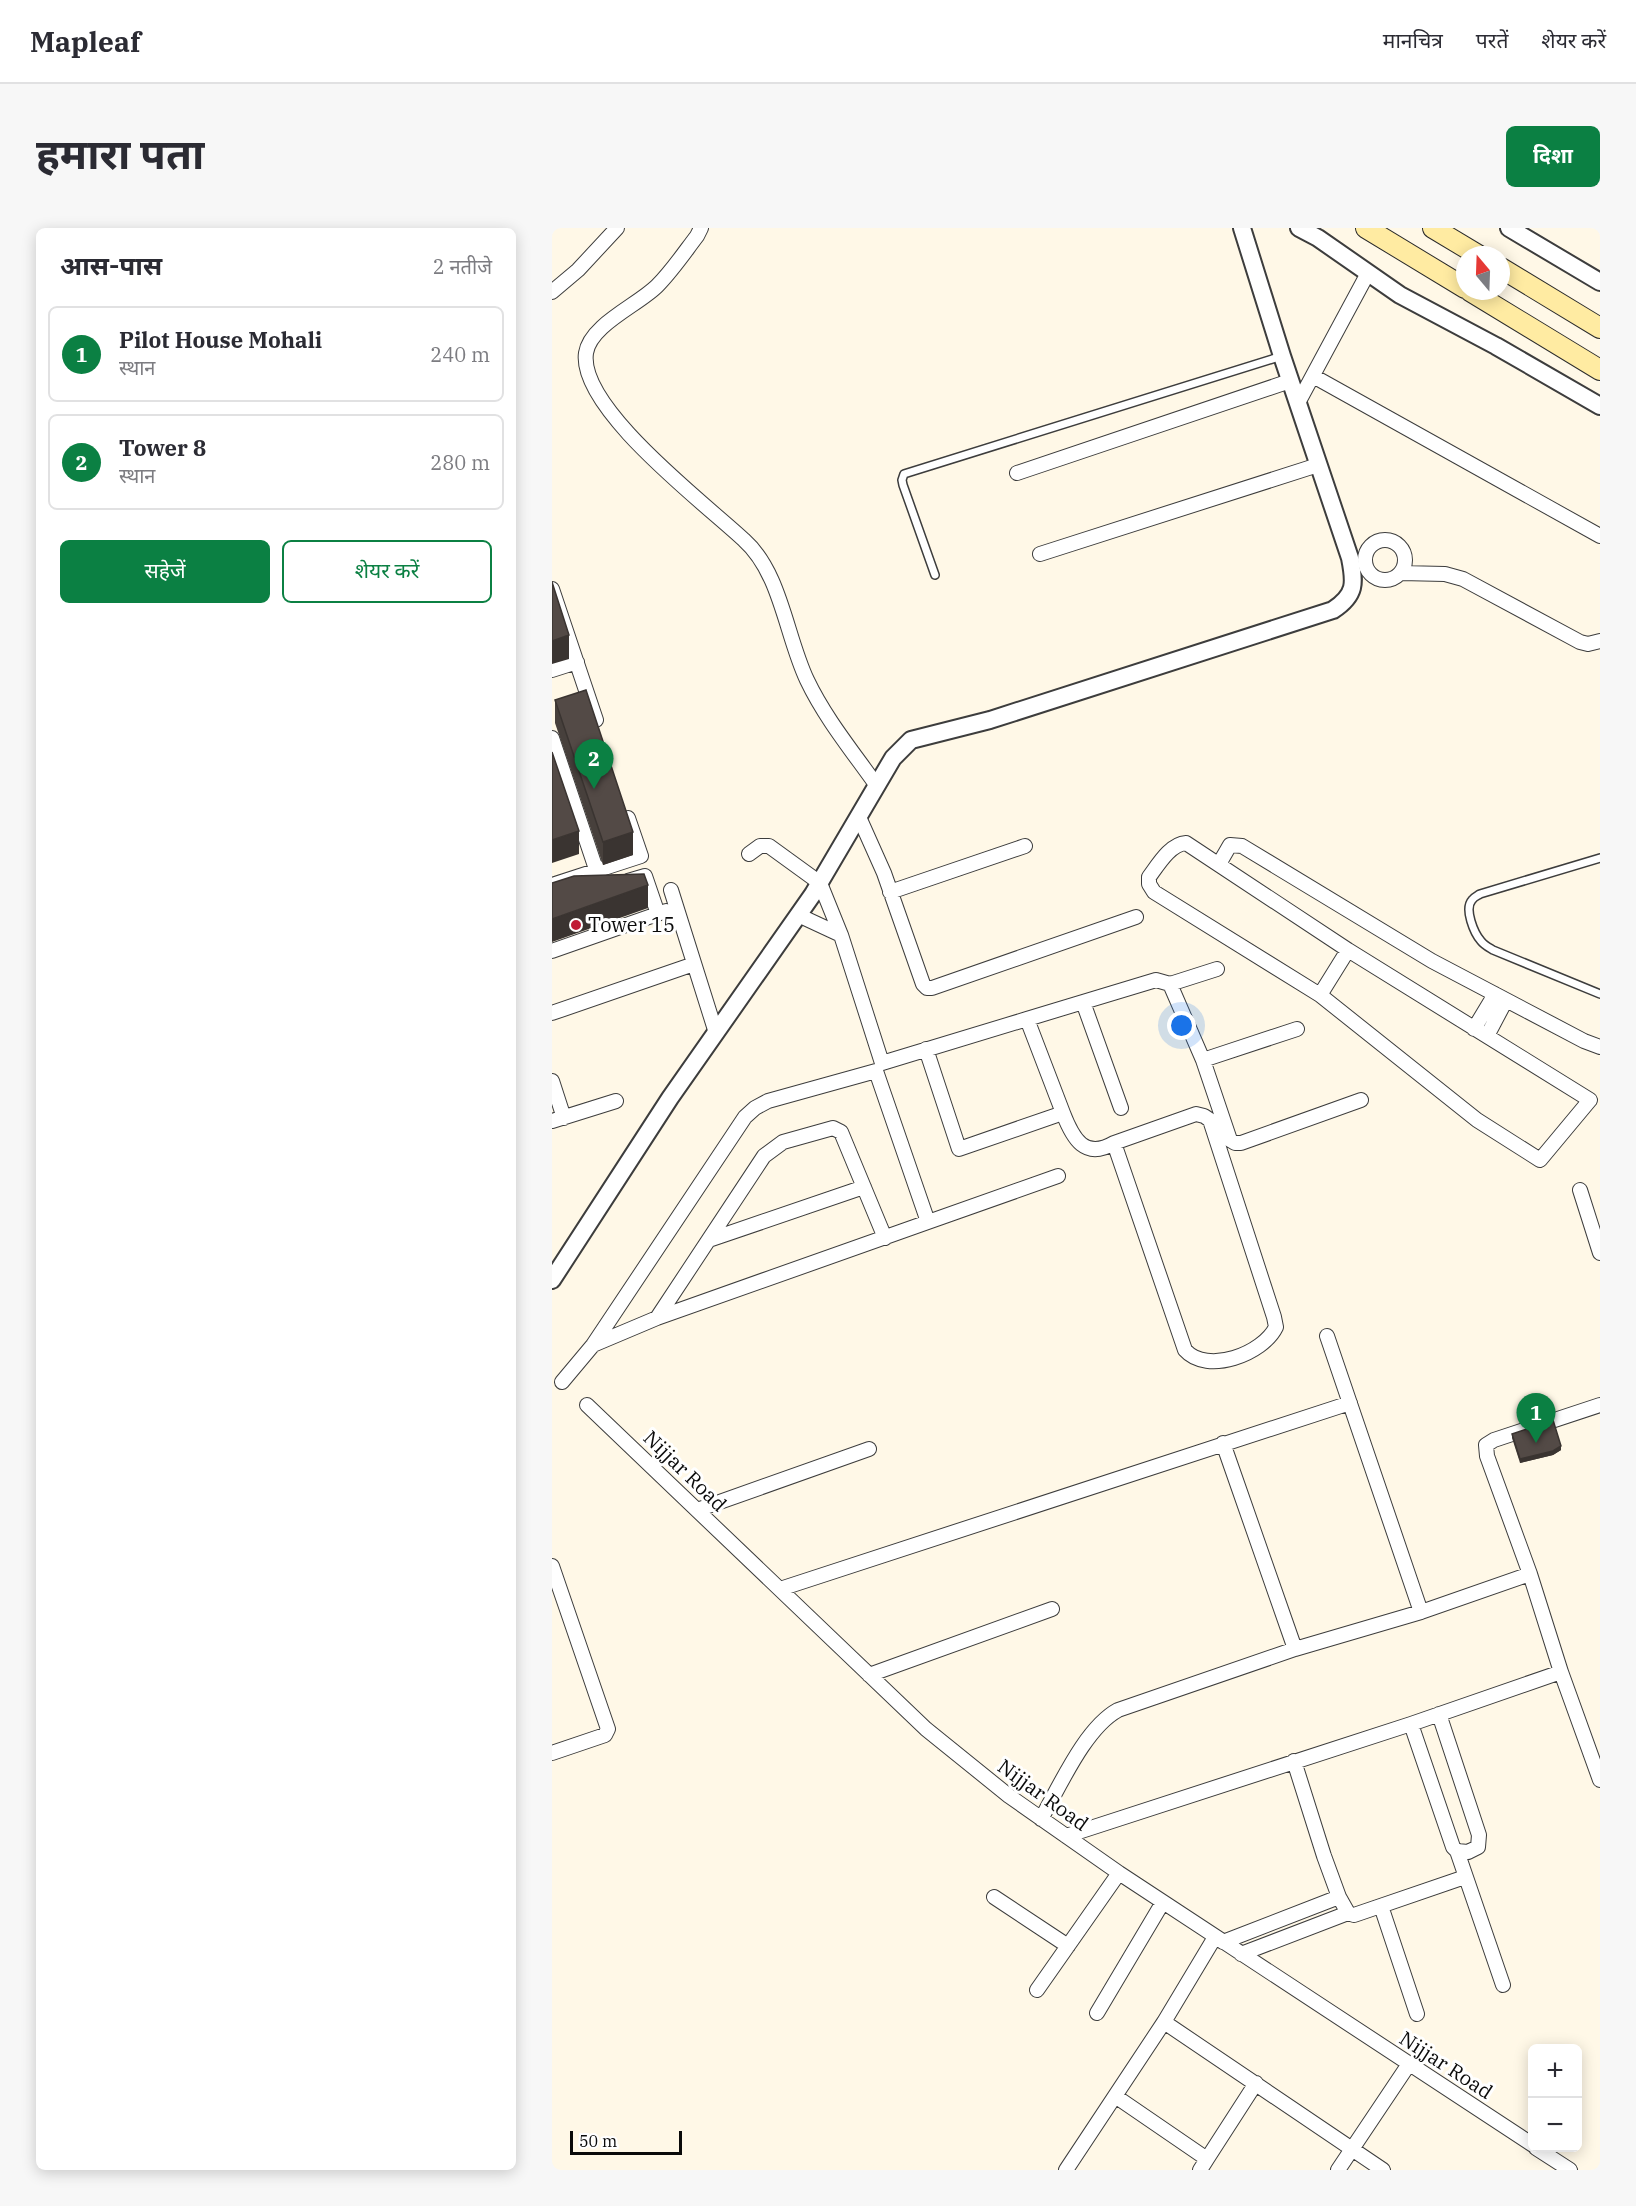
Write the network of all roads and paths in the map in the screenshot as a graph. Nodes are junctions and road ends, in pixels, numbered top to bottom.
1 (617, 228) edge
2 (701, 228) edge
3 (1242, 228) edge
4 (1299, 228) edge
5 (1366, 228) edge
6 (1433, 228) edge
7 (1509, 228) edge
8 (1463, 246) edge
9 (1368, 273) junction
10 (1510, 273) edge
11 (1600, 282) edge
12 (1456, 283) edge
13 (552, 292) edge
14 (1485, 300) edge
15 (1600, 328) edge
16 (1282, 356) junction
17 (1600, 370) edge
18 (1313, 376) junction
19 (1290, 381) junction
20 (1298, 403) junction
21 (1600, 406) edge
22 (1318, 465) junction
23 (1017, 473) dead end
24 (1600, 536) edge
25 (1040, 554) dead end
26 (1358, 561) junction
27 (1401, 573) junction
28 (935, 575) dead end
29 (552, 589) edge
30 (1600, 641) edge
31 (577, 663) junction
32 (552, 670) edge
33 (601, 737) edge
34 (552, 738) edge
35 (877, 786) junction
36 (623, 802) edge
37 (859, 817) junction
38 (1024, 846) dead end
39 (749, 854) dead end
40 (1600, 858) edge
41 (1219, 864) junction
42 (597, 871) junction
43 (820, 883) junction
44 (552, 885) edge
45 (671, 890) dead end
46 (890, 892) junction
47 (676, 908) junction
48 (658, 914) junction
49 (798, 915) junction
50 (1136, 917) dead end
51 (841, 935) junction
52 (1348, 950) junction
53 (552, 951) edge
54 (694, 964) junction
55 (1217, 969) dead end
56 (1170, 984) junction
57 (1600, 994) edge
58 (1320, 995) junction
59 (1500, 997) junction
60 (1083, 1002) junction
61 (552, 1013) edge
62 (1027, 1018) junction
63 (1297, 1029) dead end
64 (716, 1033) junction
65 (1481, 1033) junction
66 (1600, 1047) edge
67 (926, 1049) junction
68 (1203, 1060) junction
69 (552, 1081) edge
70 (1361, 1100) dead end
71 (616, 1101) dead end
72 (1121, 1108) dead end
73 (1063, 1113) junction
74 (558, 1119) edge
75 (1114, 1143) junction
76 (1058, 1176) dead end
77 (864, 1187) junction
78 (1580, 1190) dead end
79 (928, 1222) junction
80 (885, 1238) junction
81 (709, 1240) junction
82 (1600, 1253) edge
83 (552, 1280) edge
84 (657, 1318) junction
85 (1327, 1336) dead end
86 (592, 1345) junction
87 (560, 1380) edge
88 (1350, 1403) junction
89 (587, 1405) dead end
90 (1600, 1405) edge
91 (1223, 1443) junction
92 (869, 1449) dead end
93 (697, 1510) junction
94 (552, 1566) edge
95 (1530, 1574) junction
96 (780, 1588) junction
97 (1052, 1609) dead end
98 (1420, 1612) junction
99 (1295, 1649) junction
100 (1561, 1672) junction
101 (869, 1675) junction
102 (1439, 1714) junction
103 (1412, 1724) junction
104 (552, 1753) edge
105 (1596, 1760) edge
106 (1294, 1761) junction
107 (1600, 1780) edge
108 (1041, 1819) junction
109 (1066, 1836) junction
110 (1457, 1851) junction
111 (1119, 1873) junction
112 (1466, 1877) junction
113 (994, 1897) dead end
114 (1339, 1897) junction
115 (1162, 1902) junction
116 (1381, 1906) junction
117 (1348, 1912) junction
118 (1219, 1940) junction
119 (1068, 1946) junction
120 (1241, 1954) junction
121 (1503, 1985) dead end
122 (1037, 1990) dead end
123 (1097, 2013) dead end
124 (1417, 2014) dead end
125 (1164, 2022) junction
126 (1409, 2064) junction
127 (1256, 2083) junction
128 (1115, 2096) junction
129 (1528, 2142) edge
130 (1353, 2148) junction
131 (1543, 2152) edge
132 (1203, 2165) edge
133 (1065, 2170) edge
134 (1338, 2170) edge
135 (1383, 2170) edge
136 (1570, 2170) edge

1 - 13 street
2 - 35 street
3 - 16 street
4 - 9 street
5 - 12 main road
6 - 8 main road
7 - 11 street
9 - 18 street
9 - 21 street
10 - 15 main road
14 - 17 main road
16 - 19 street
16 - 28 lane
18 - 20 street
18 - 24 street
19 - 20 street
19 - 23 street
20 - 22 street
22 - 25 street
22 - 26 street
26 - 27 street
26 - 27 street
26 - 35 street
27 - 30 street
29 - 31 street
31 - 32 street
31 - 33 street
34 - 42 street
35 - 37 street
36 - 42 street
37 - 43 street
37 - 46 street
38 - 46 street
39 - 43 street
40 - 57 lane
41 - 52 street
41 - 58 street
41 - 59 street
42 - 44 street
42 - 48 street
43 - 49 street
43 - 51 street
45 - 47 street
46 - 50 street
47 - 48 street
47 - 54 street
48 - 53 street
49 - 51 street
49 - 64 street
51 - 67 street
52 - 58 street
52 - 65 street
54 - 61 street
54 - 64 street
55 - 56 street
56 - 60 street
56 - 68 street
58 - 65 street
59 - 65 street
59 - 66 street
60 - 62 street
60 - 72 street
62 - 67 street
62 - 73 street
63 - 68 street
64 - 83 street
67 - 73 street
68 - 70 street
69 - 74 street
71 - 74 street
73 - 75 street
75 - 75 street
76 - 79 street
77 - 80 street
77 - 81 street
77 - 81 street
78 - 82 street
79 - 80 street
79 - 86 street
80 - 84 street
81 - 84 street
84 - 86 street
85 - 88 street
86 - 87 street
88 - 91 street
88 - 98 street
89 - 93 street, Nijjar Road
90 - 95 street
91 - 96 street
91 - 99 street
92 - 93 street
93 - 96 street, Nijjar Road
94 - 104 street
95 - 98 street
95 - 100 street
96 - 101 street, Nijjar Road
97 - 101 street
98 - 99 street
99 - 108 street
100 - 102 street
100 - 105 street
101 - 108 street, Nijjar Road
102 - 103 street
102 - 110 street
103 - 106 street
103 - 110 street
105 - 107 street
106 - 109 street
106 - 114 street
108 - 109 street, Nijjar Road
109 - 111 street, Nijjar Road
110 - 112 street
111 - 115 street, Nijjar Road
111 - 119 street
112 - 116 street
112 - 121 street
113 - 119 street
114 - 117 street
114 - 118 street
115 - 118 street, Nijjar Road
115 - 123 street
116 - 117 street
116 - 124 street
117 - 120 street
118 - 120 street, Nijjar Road
118 - 125 street
119 - 122 street
120 - 126 street, Nijjar Road
125 - 127 street
125 - 128 street
126 - 129 street, Nijjar Road
126 - 130 street
127 - 130 street
127 - 132 street
128 - 132 street
128 - 133 street
130 - 134 street
130 - 135 street
131 - 136 street, Nijjar Road

